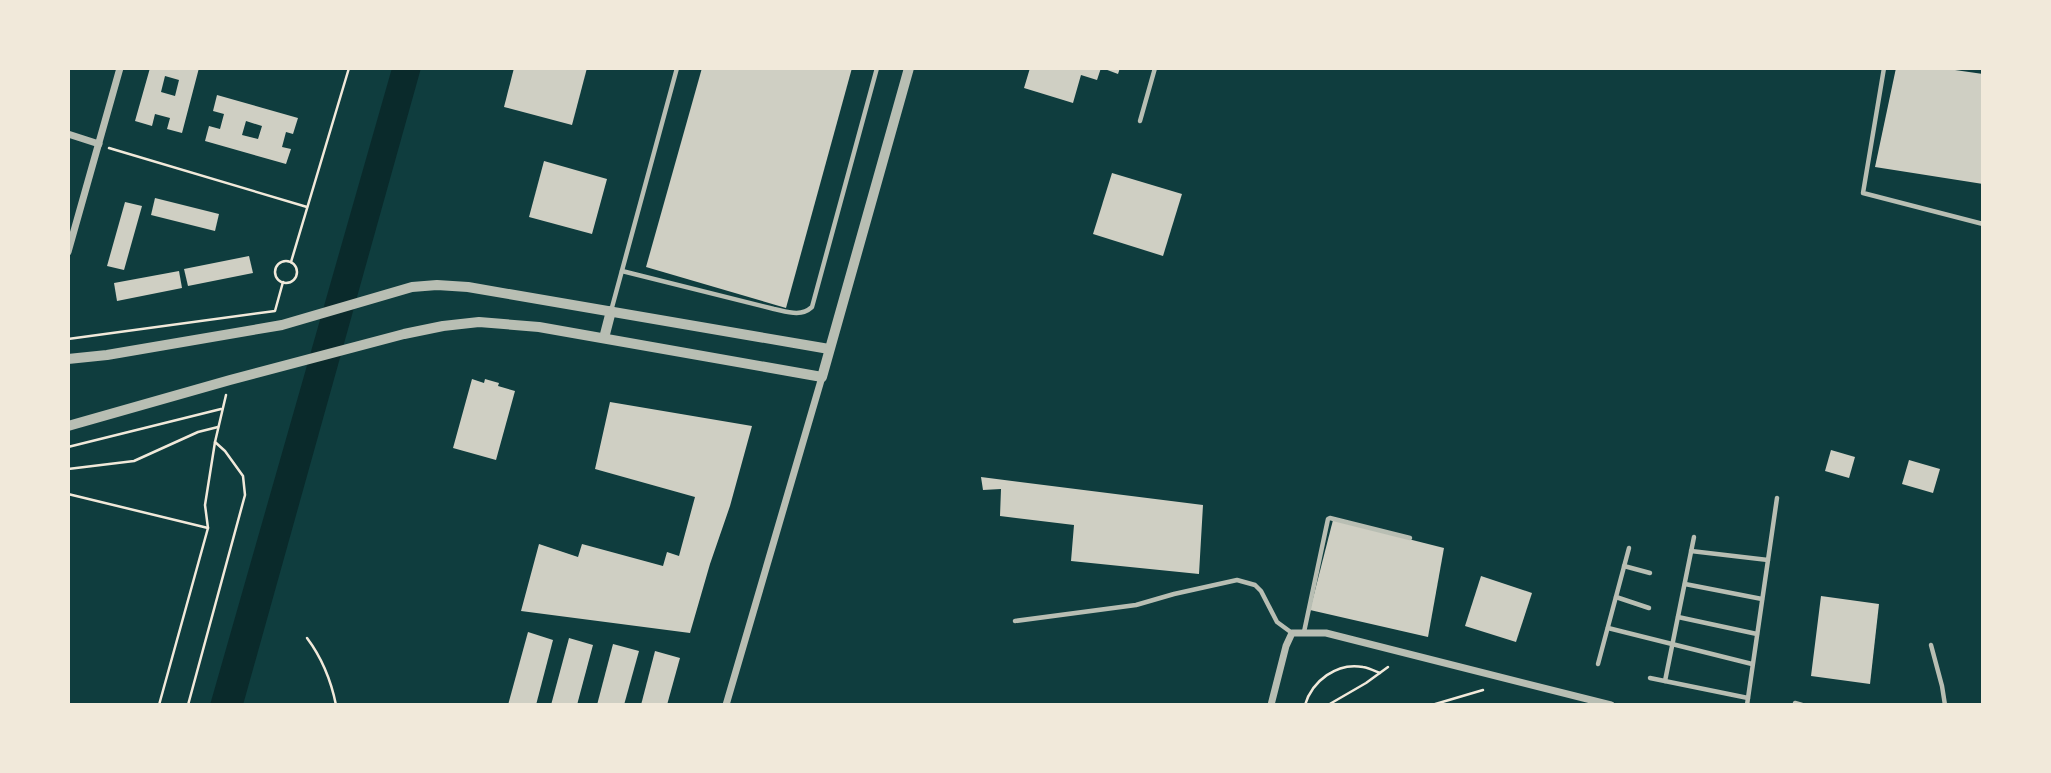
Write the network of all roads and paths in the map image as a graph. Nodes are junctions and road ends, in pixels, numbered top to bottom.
1 (120, 68) edge
2 (349, 68) edge
3 (677, 68) edge
4 (877, 68) edge
5 (909, 68) edge
6 (1155, 68) edge
7 (1884, 68) edge
8 (1140, 121) dead end
9 (68, 134) edge
10 (99, 144) junction
11 (307, 207) junction
12 (1983, 224) edge
13 (68, 252) edge
14 (290, 261) junction
15 (622, 271) junction
16 (283, 282) junction
17 (611, 311) junction
18 (604, 338) junction
19 (68, 339) edge
20 (829, 349) junction
21 (68, 359) edge
22 (822, 377) junction
23 (227, 388) dead end
24 (223, 409) junction
25 (68, 426) edge
26 (218, 427) junction
27 (215, 442) junction
28 (68, 447) edge
29 (68, 469) edge
30 (68, 494) edge
31 (1777, 498) dead end
32 (208, 528) junction
33 (1694, 537) dead end
34 (1410, 538) dead end
35 (1629, 548) dead end
36 (1691, 551) junction
37 (1768, 560) junction
38 (1624, 566) junction
39 (1650, 573) dead end
40 (1685, 584) junction
41 (1616, 597) junction
42 (1762, 598) junction
43 (1649, 608) dead end
44 (1678, 617) junction
45 (1014, 621) dead end
46 (1608, 628) junction
47 (1304, 632) junction
48 (1292, 633) junction
49 (1757, 634) junction
50 (307, 638) dead end
51 (1672, 644) junction
52 (1931, 645) dead end
53 (1598, 664) dead end
54 (1752, 664) junction
55 (1388, 667) dead end
56 (1380, 673) junction
57 (1650, 678) dead end
58 (1665, 681) junction
59 (1483, 690) dead end
60 (1571, 695) junction
61 (1748, 698) junction
62 (1795, 703) dead end
63 (159, 705) edge
64 (188, 705) edge
65 (336, 705) edge
66 (726, 705) edge
67 (1271, 705) edge
68 (1305, 705) edge
69 (1328, 705) edge
70 (1432, 705) edge
71 (1569, 705) edge
72 (1611, 705) edge
73 (1746, 705) edge
74 (1802, 705) edge
75 (1945, 705) edge

1 - 10 street
2 - 11 path
3 - 15 lane
4 - 15 lane
5 - 20 street
6 - 8 lane
7 - 12 lane
9 - 10 street
10 - 11 path
10 - 13 street
11 - 14 path
14 - 16 path
14 - 16 path
15 - 17 lane
16 - 19 path
17 - 18 street
17 - 20 street
17 - 21 street
18 - 22 street
18 - 25 street
20 - 22 street
22 - 66 street
23 - 24 path
24 - 26 path
24 - 28 path
26 - 27 path
26 - 29 path
27 - 32 path
27 - 64 path
30 - 32 path
31 - 37 lane
32 - 63 path
33 - 36 lane
34 - 47 lane
35 - 38 lane
36 - 37 lane
36 - 40 lane
37 - 42 lane
38 - 39 lane
38 - 41 lane
40 - 42 lane
40 - 44 lane
41 - 43 lane
41 - 46 lane
42 - 49 lane
44 - 49 lane
44 - 51 lane
45 - 48 lane
46 - 51 lane
46 - 53 lane
47 - 48 street
47 - 60 street
48 - 67 street
49 - 54 lane
50 - 65 path
51 - 54 lane
51 - 58 lane
52 - 75 lane
54 - 61 lane
55 - 56 path
56 - 68 path
56 - 69 path
57 - 58 lane
58 - 61 lane
59 - 70 path
60 - 71 lane
60 - 72 street
61 - 73 lane
62 - 74 lane

